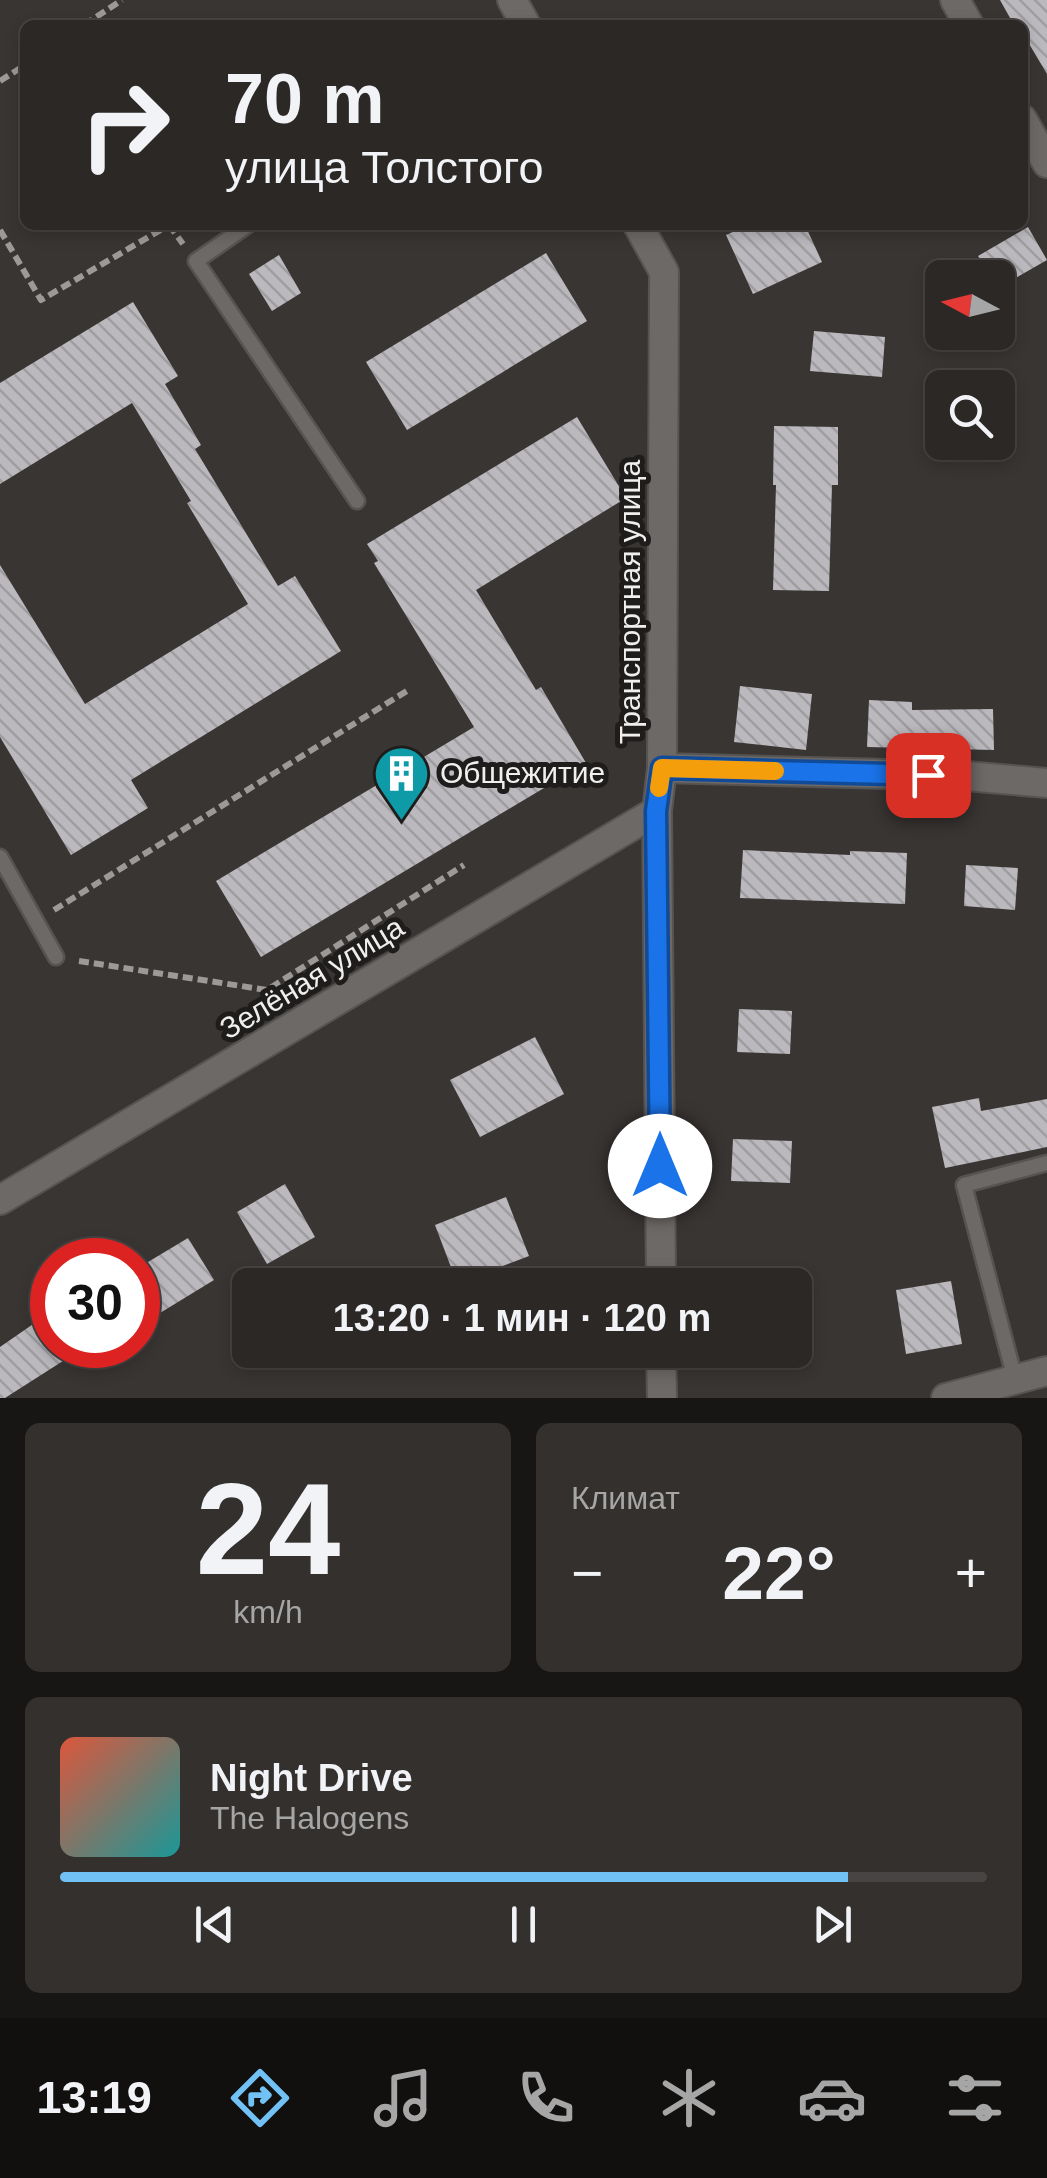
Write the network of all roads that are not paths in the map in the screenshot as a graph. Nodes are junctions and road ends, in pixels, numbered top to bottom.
1 (1028, 130) edge
2 (1047, 163) edge
3 (241, 230) edge
4 (641, 230) edge
5 (357, 501) dead end
6 (662, 768) junction
7 (1047, 783) edge
8 (656, 811) junction
9 (0, 857) edge
10 (56, 957) road end
11 (1047, 1163) edge
12 (0, 1200) edge
13 (660, 1268) edge
14 (661, 1368) edge
15 (1047, 1370) edge
16 (1015, 1379) junction
17 (662, 1398) edge
18 (946, 1398) edge

1 - 2 street
3 - 5 lane
4 - 6 street, Транспортная улица
6 - 7 street
6 - 8 street, Транспортная улица
8 - 12 street, Зелёная улица
8 - 13 street, Транспортная улица
9 - 10 lane
11 - 16 lane
14 - 17 street
15 - 16 street
16 - 18 street

